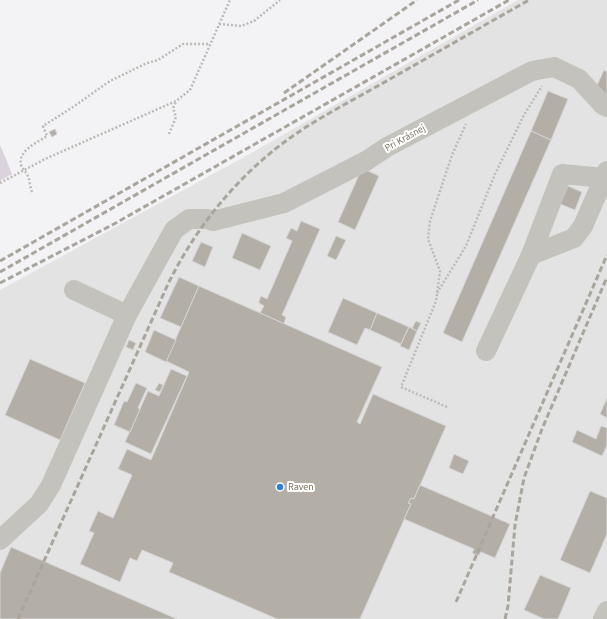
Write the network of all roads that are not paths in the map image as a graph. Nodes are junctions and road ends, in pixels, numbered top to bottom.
1 (607, 107) edge
2 (606, 175) edge
3 (531, 254) junction
4 (74, 290) dead end
5 (127, 315) junction
6 (486, 351) dead end
7 (0, 540) edge
8 (607, 611) edge
9 (603, 619) edge

1 - 5 lane, Pri Krásnej
2 - 3 lane
2 - 3 lane
3 - 6 lane
4 - 5 lane
5 - 7 lane
8 - 9 lane

